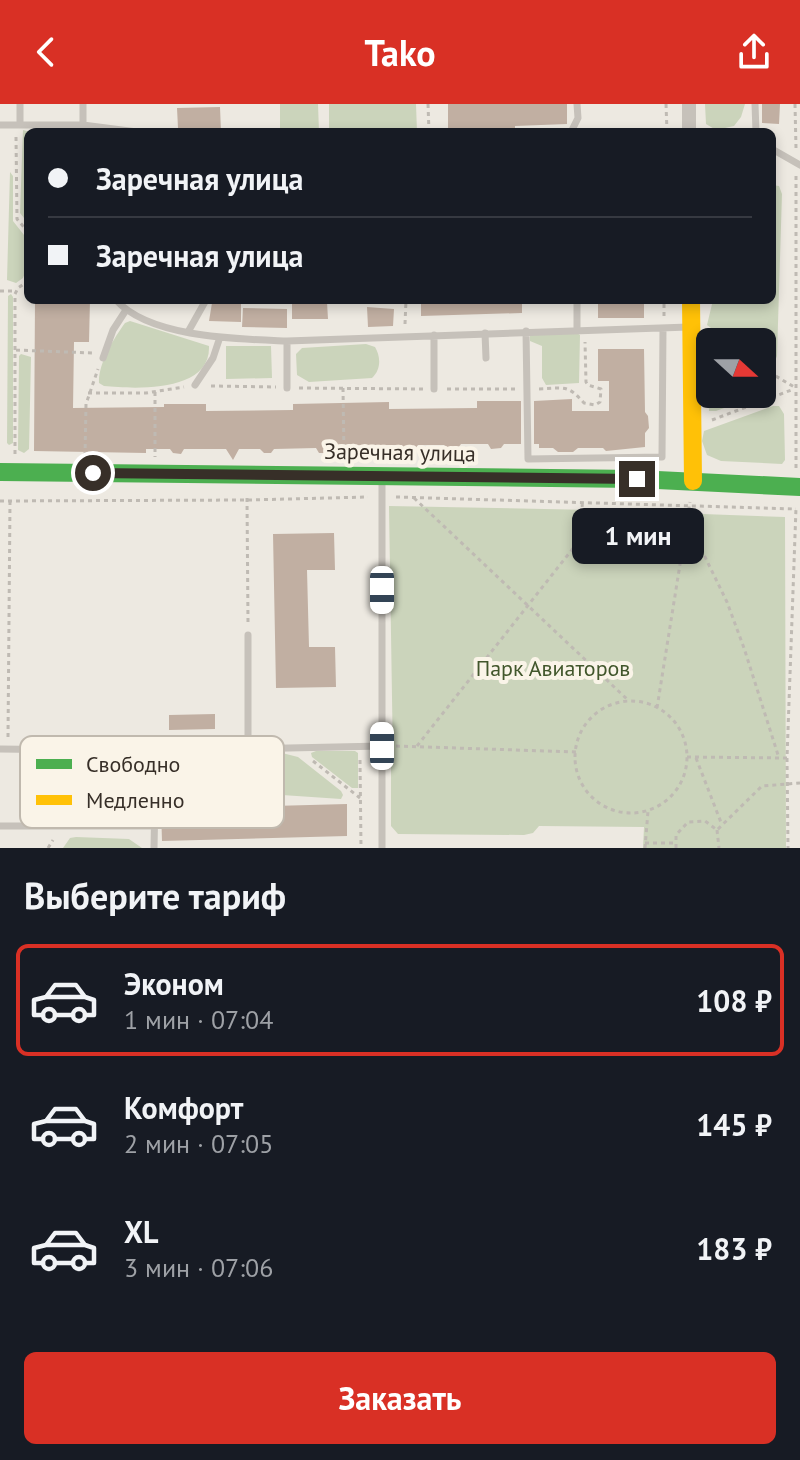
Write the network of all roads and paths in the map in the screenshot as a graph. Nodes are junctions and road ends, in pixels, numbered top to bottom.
1 (20, 104) edge
2 (83, 104) edge
3 (428, 104) edge
4 (577, 104) edge
5 (666, 104) edge
6 (689, 104) edge
7 (755, 104) edge
8 (795, 104) edge
9 (0, 125) edge
10 (18, 126) junction
11 (61, 128) edge
12 (83, 128) edge
13 (429, 128) edge
14 (573, 128) edge
15 (667, 128) edge
16 (689, 128) edge
17 (756, 128) edge
18 (776, 151) edge
19 (798, 164) edge
20 (24, 227) edge
21 (24, 287) edge
22 (0, 291) edge
23 (17, 291) junction
24 (120, 304) edge
25 (204, 304) edge
26 (406, 304) edge
27 (578, 304) edge
28 (691, 304) edge
29 (126, 310) junction
30 (692, 327) junction
31 (663, 328) junction
32 (581, 330) junction
33 (526, 331) junction
34 (188, 332) junction
35 (485, 333) junction
36 (434, 335) junction
37 (220, 337) junction
38 (405, 337) junction
39 (287, 341) junction
40 (15, 350) junction
41 (103, 358) junction
42 (486, 358) dead end
43 (776, 376) edge
44 (798, 380) edge
45 (195, 385) junction
46 (287, 388) junction
47 (343, 388) junction
48 (796, 388) junction
49 (434, 389) junction
50 (528, 389) junction
51 (155, 392) junction
52 (88, 393) junction
53 (693, 427) junction
54 (18, 459) dead end
55 (85, 459) dead end
56 (344, 459) dead end
57 (156, 460) dead end
58 (0, 472) edge
59 (248, 475) junction
60 (382, 476) junction
61 (581, 478) junction
62 (693, 481) junction
63 (798, 487) edge
64 (382, 497) junction
65 (414, 498) junction
66 (247, 500) junction
67 (0, 501) edge
68 (10, 501) junction
69 (582, 501) junction
70 (690, 504) junction
71 (796, 509) junction
72 (687, 520) junction
73 (528, 606) junction
74 (248, 635) joint
75 (630, 702) junction
76 (657, 708) junction
77 (248, 736) edge
78 (360, 746) junction
79 (382, 746) junction
80 (394, 746) dead end
81 (417, 746) junction
82 (284, 748) edge
83 (295, 748) junction
84 (4, 749) edge
85 (576, 752) junction
86 (687, 757) junction
87 (695, 758) junction
88 (779, 758) junction
89 (787, 758) junction
90 (800, 783) edge
91 (788, 785) junction
92 (360, 798) junction
93 (648, 811) junction
94 (722, 825) junction
95 (153, 828) edge
96 (717, 830) junction
97 (645, 846) edge
98 (675, 846) edge
99 (154, 848) edge
100 (361, 848) edge
101 (382, 848) edge
102 (719, 848) edge
103 (788, 848) edge

1 - 10 lane
2 - 12 lane
3 - 13 path
4 - 14 lane
5 - 15 path
6 - 16 street
7 - 17 lane
8 - 19 path
9 - 10 lane
10 - 11 lane
10 - 20 path
18 - 19 lane
19 - 44 path
21 - 23 path
22 - 23 path
23 - 40 path
24 - 29 lane
25 - 34 lane
26 - 38 path
27 - 32 lane
28 - 30 street
29 - 34 lane
29 - 41 lane
30 - 31 lane
30 - 53 street
31 - 32 lane
31 - 50 lane
32 - 33 lane
32 - 50 path
33 - 35 lane
33 - 50 lane
34 - 37 lane
35 - 36 lane
35 - 42 lane
36 - 38 lane
36 - 49 lane
37 - 39 lane
37 - 45 lane
38 - 39 lane
39 - 46 lane
40 - 41 path
40 - 54 path
41 - 52 path
43 - 48 path
44 - 48 path
45 - 46 path
45 - 51 path
46 - 47 path
47 - 49 path
47 - 56 path
48 - 53 path
48 - 63 path
49 - 50 path
51 - 52 path
51 - 57 path
52 - 55 path
53 - 62 street
58 - 59 street, Заречная улица
59 - 60 street, Заречная улица
59 - 66 path
60 - 61 street, Заречная улица
60 - 64 lane
61 - 62 street, Заречная улица
61 - 69 path
62 - 63 street, Заречная улица
62 - 70 path
63 - 71 path
64 - 65 path
64 - 66 path
64 - 79 lane
65 - 69 path
65 - 73 path
66 - 68 path
66 - 74 path
67 - 68 path
68 - 84 path
69 - 70 path
69 - 73 path
70 - 71 path
70 - 72 path
71 - 89 path
72 - 76 path
72 - 88 path
73 - 75 path
73 - 81 path
74 - 77 lane
75 - 76 path
75 - 85 path
76 - 86 path
78 - 79 lane
78 - 83 lane
78 - 92 path
79 - 101 lane
80 - 81 path
81 - 85 path
82 - 83 lane
83 - 92 path
85 - 93 path
86 - 87 path
86 - 93 path
87 - 88 path
87 - 94 path
88 - 89 path
89 - 91 path
90 - 91 path
91 - 94 path
91 - 103 path
92 - 100 path
93 - 97 path
94 - 96 path
95 - 99 lane
96 - 98 path
96 - 102 path
97 - 98 path

